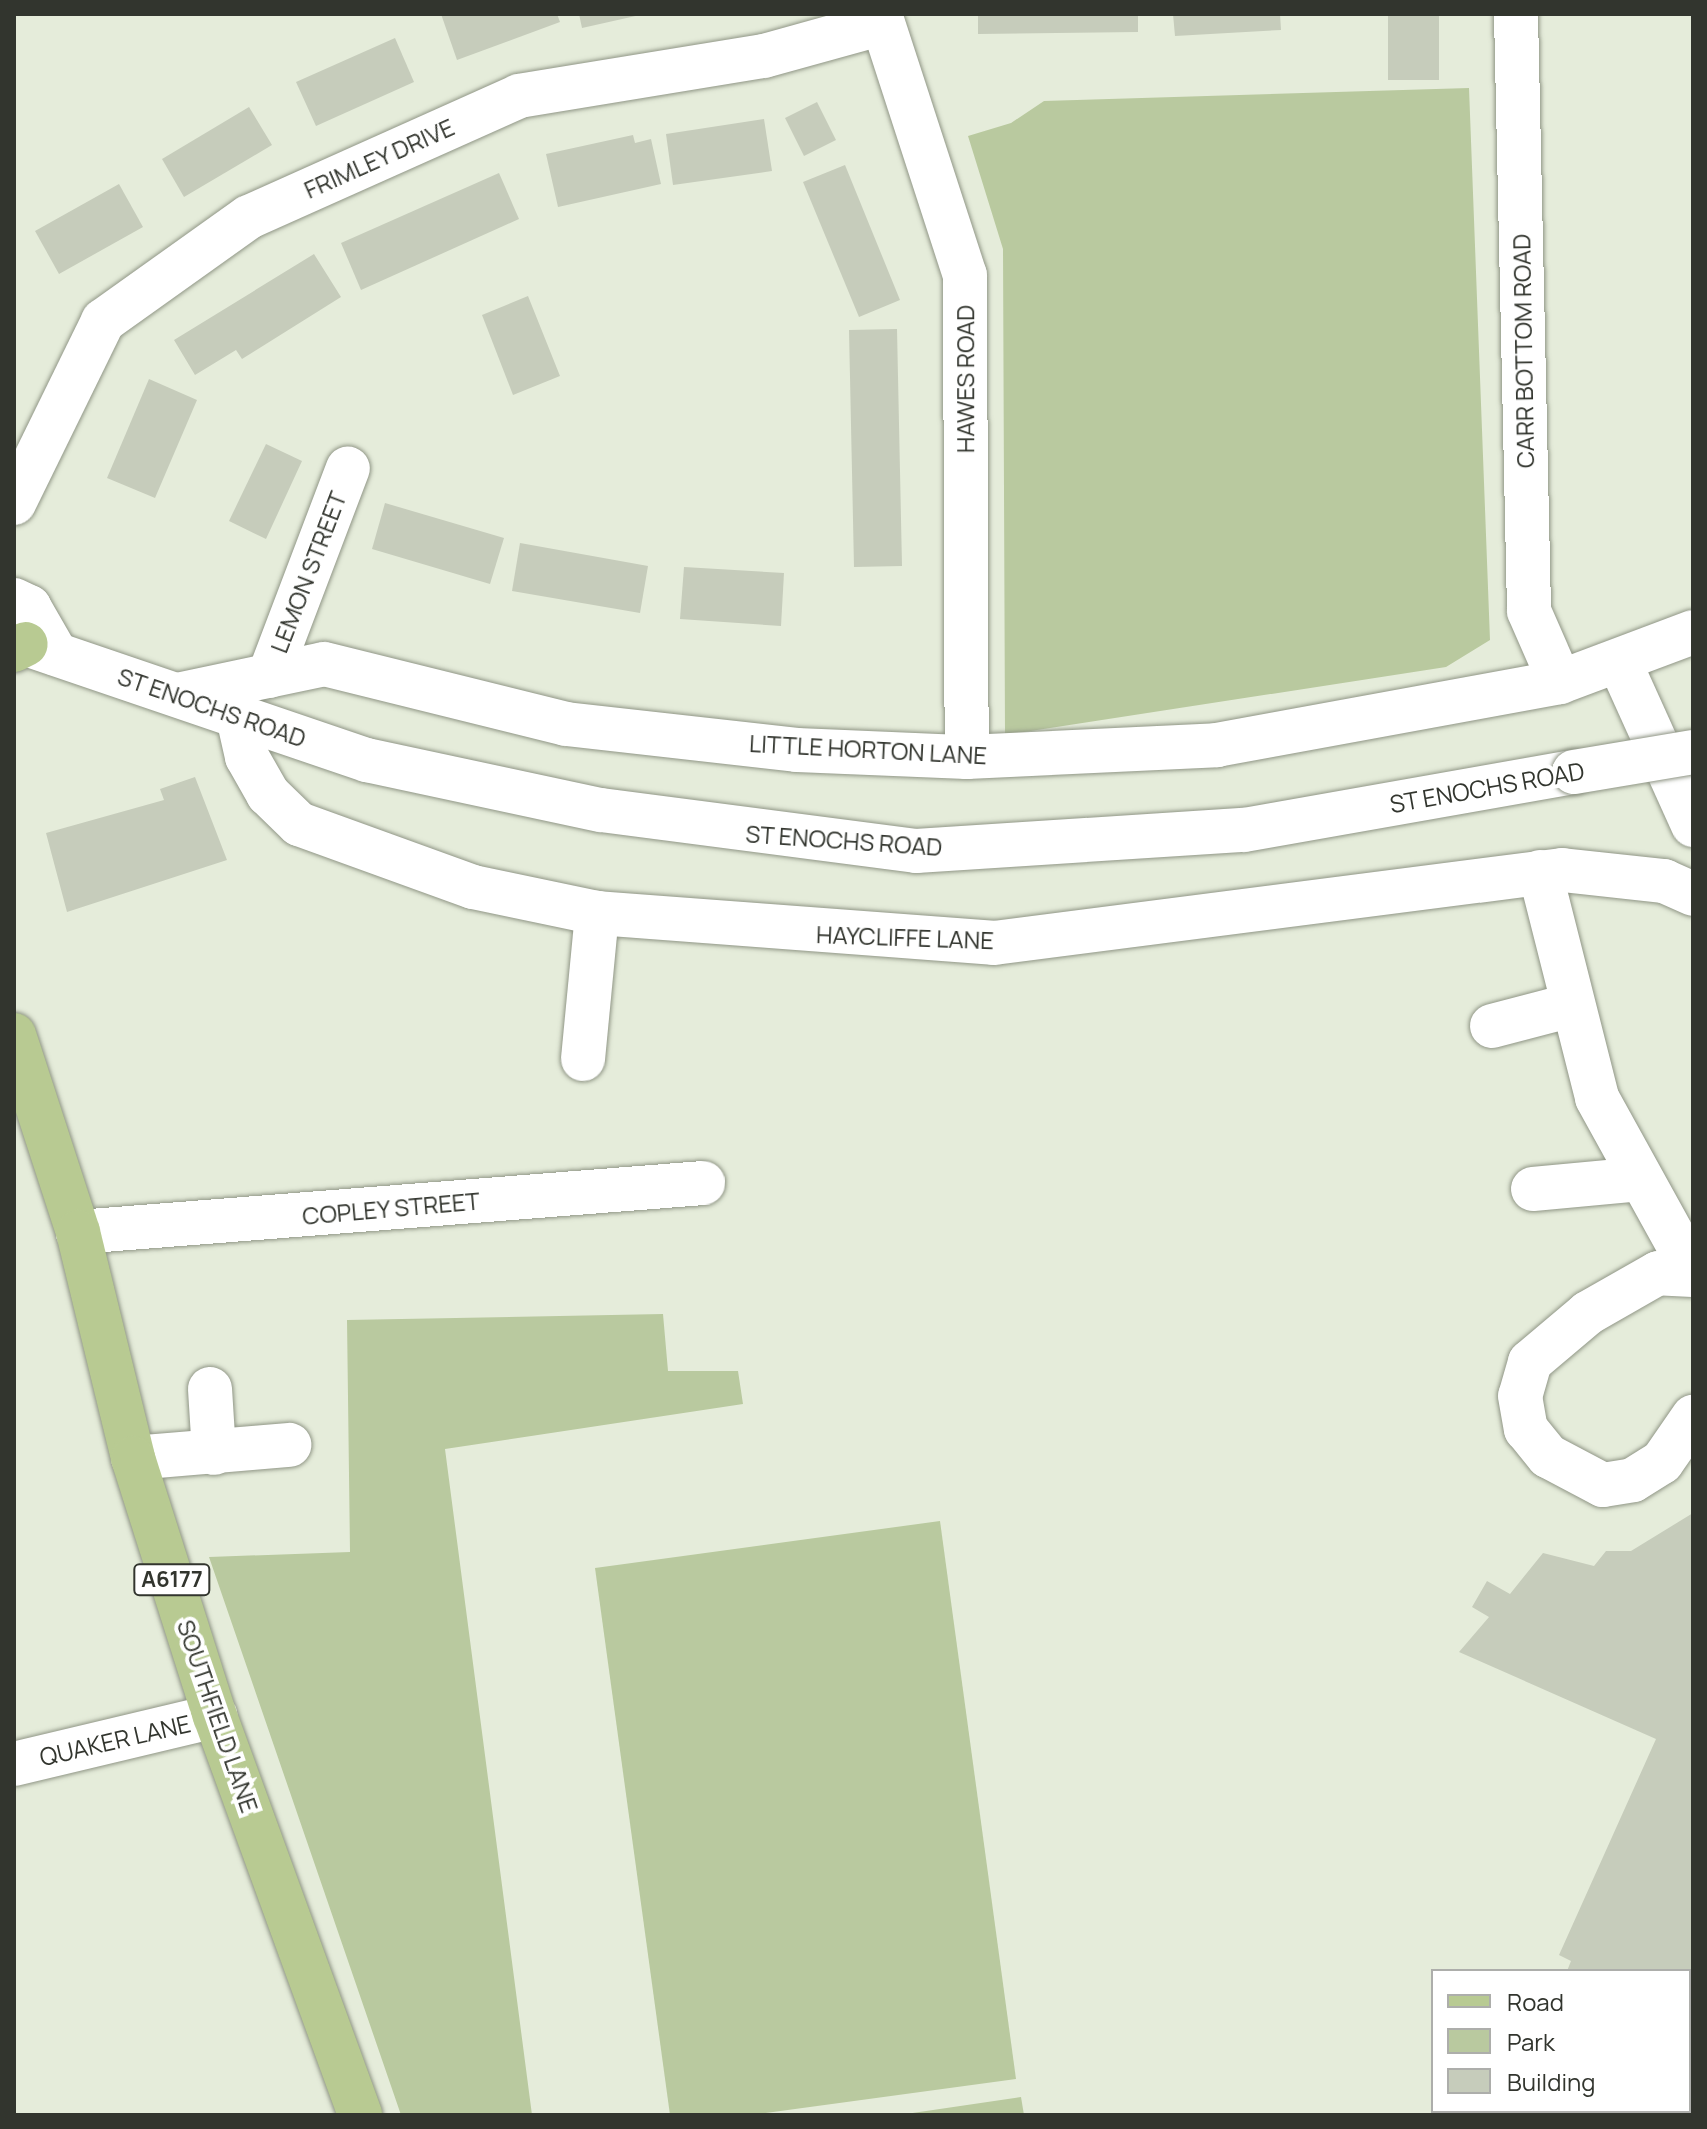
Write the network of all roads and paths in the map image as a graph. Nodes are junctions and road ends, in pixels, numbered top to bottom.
1 (1516, 14) edge
2 (881, 18) edge
3 (348, 468) dead end
4 (14, 503) edge
5 (14, 600) edge
6 (1693, 632) edge
7 (28, 647) edge
8 (1619, 661) junction
9 (269, 676) junction
10 (1560, 682) junction
11 (182, 694) junction
12 (238, 717) junction
13 (1693, 752) edge
14 (967, 757) junction
15 (1693, 825) edge
16 (1540, 872) junction
17 (1693, 894) edge
18 (597, 913) junction
19 (1569, 1006) junction
20 (1492, 1026) dead end
21 (14, 1035) edge
22 (583, 1059) dead end
23 (1641, 1179) junction
24 (703, 1183) dead end
25 (1533, 1189) dead end
26 (78, 1232) junction
27 (1693, 1273) edge
28 (210, 1389) dead end
29 (1693, 1417) edge
30 (289, 1445) dead end
31 (214, 1453) junction
32 (133, 1458) junction
33 (215, 1716) junction
34 (14, 1764) edge
35 (360, 2115) edge

1 - 10 street, CARR BOTTOM ROAD
2 - 4 street, FRIMLEY DRIVE
2 - 14 street, HAWES ROAD
3 - 9 street, LEMON STREET
5 - 7 street
6 - 8 street, LITTLE HORTON LANE
7 - 11 street, ST ENOCHS ROAD
8 - 10 street, LITTLE HORTON LANE
8 - 15 street
9 - 11 street, LITTLE HORTON LANE
9 - 14 street, LITTLE HORTON LANE
10 - 14 street, LITTLE HORTON LANE
11 - 12 street, ST ENOCHS ROAD
12 - 13 street, ST ENOCHS ROAD, bridge
12 - 18 street, HAYCLIFFE LANE
16 - 17 street, HAYCLIFFE LANE
16 - 18 street, HAYCLIFFE LANE
16 - 19 street
18 - 22 street
19 - 20 street
19 - 23 street
21 - 26 main road, SOUTHFIELD LANE / A6177
23 - 25 street
23 - 27 street
24 - 26 street, COPLEY STREET
26 - 32 main road, SOUTHFIELD LANE / A6177
27 - 29 street
28 - 31 street
30 - 31 street
31 - 32 street
32 - 33 main road, SOUTHFIELD LANE / A6177
33 - 34 street, QUAKER LANE
33 - 35 main road, SOUTHFIELD LANE / A6177

